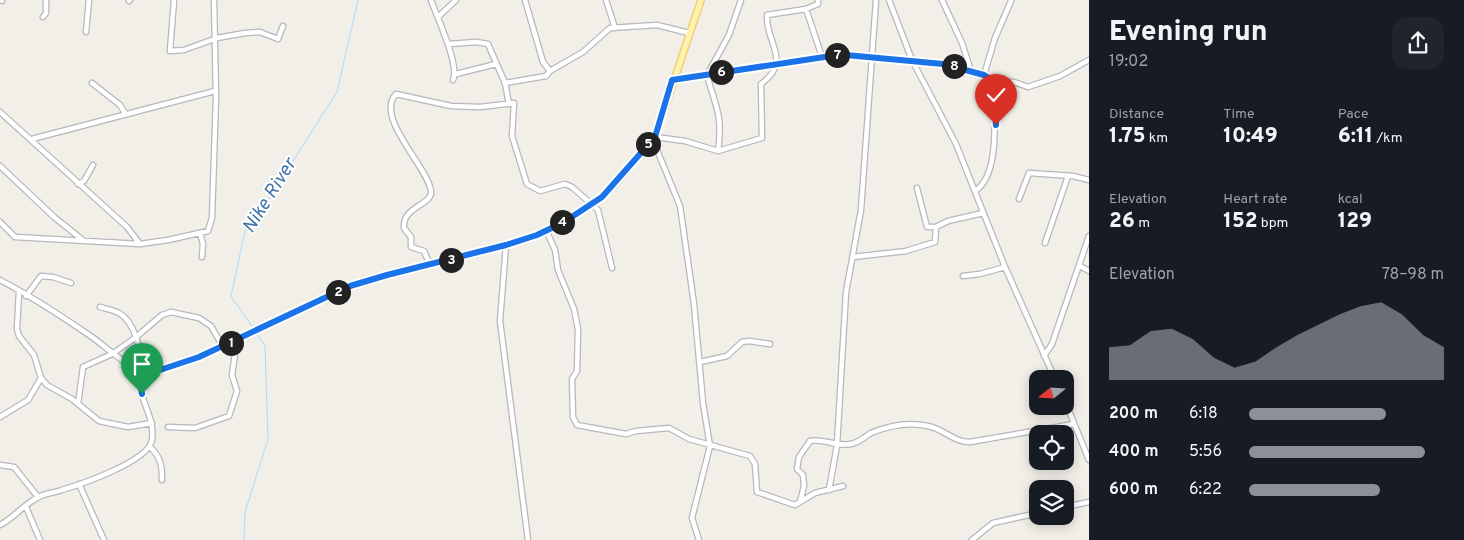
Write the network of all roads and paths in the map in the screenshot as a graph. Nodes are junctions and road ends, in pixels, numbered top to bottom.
1 (46, 0) edge
2 (89, 0) edge
3 (174, 0) edge
4 (214, 0) edge
5 (432, 0) edge
6 (456, 0) edge
7 (525, 0) edge
8 (606, 0) edge
9 (701, 0) edge
10 (741, 0) edge
11 (818, 0) edge
12 (876, 0) edge
13 (889, 0) edge
14 (942, 0) edge
15 (1011, 1) dead end
16 (806, 9) junction
17 (438, 17) junction
18 (43, 18) dead end
19 (283, 26) dead end
20 (615, 28) junction
21 (86, 32) dead end
22 (689, 33) junction
23 (214, 39) junction
24 (449, 44) junction
25 (822, 57) junction
26 (870, 57) junction
27 (912, 60) junction
28 (1089, 60) edge
29 (496, 64) junction
30 (775, 65) junction
31 (550, 71) junction
32 (971, 71) junction
33 (456, 74) junction
34 (707, 75) junction
35 (984, 75) junction
36 (453, 80) dead end
37 (672, 80) junction
38 (994, 81) junction
39 (92, 83) dead end
40 (505, 83) junction
41 (215, 91) junction
42 (509, 104) junction
43 (0, 112) edge
44 (125, 114) junction
45 (655, 137) junction
46 (32, 140) junction
47 (718, 151) junction
48 (94, 165) dead end
49 (0, 166) edge
50 (1068, 176) junction
51 (1089, 180) edge
52 (78, 184) junction
53 (917, 188) dead end
54 (975, 191) junction
55 (1018, 199) dead end
56 (593, 204) junction
57 (983, 213) junction
58 (0, 222) edge
59 (936, 227) junction
60 (546, 230) junction
61 (200, 233) junction
62 (1089, 236) edge
63 (84, 241) junction
64 (1045, 243) dead end
65 (140, 244) junction
66 (506, 245) junction
67 (202, 257) dead end
68 (853, 257) junction
69 (430, 265) junction
70 (1080, 266) junction
71 (1005, 267) junction
72 (612, 268) dead end
73 (1089, 271) edge
74 (963, 276) dead end
75 (0, 280) edge
76 (71, 283) dead end
77 (19, 291) junction
78 (26, 296) junction
79 (100, 307) dead end
80 (135, 338) junction
81 (237, 340) junction
82 (770, 344) dead end
83 (223, 347) junction
84 (112, 354) junction
85 (1044, 356) junction
86 (700, 362) junction
87 (136, 366) junction
88 (145, 370) junction
89 (1051, 370) edge
90 (41, 378) junction
91 (78, 404) junction
92 (1070, 415) edge
93 (0, 417) edge
94 (152, 423) junction
95 (1074, 424) junction
96 (168, 427) dead end
97 (837, 445) junction
98 (710, 446) junction
99 (150, 447) junction
100 (1089, 460) edge
101 (0, 464) edge
102 (162, 480) dead end
103 (79, 484) junction
104 (843, 486) dead end
105 (829, 490) junction
106 (38, 497) junction
107 (800, 502) junction
108 (1089, 502) edge
109 (1074, 505) edge
110 (26, 507) junction
111 (1029, 515) edge
112 (0, 525) edge
113 (40, 540) edge
114 (104, 540) edge
115 (528, 540) edge
116 (699, 540) edge
117 (972, 540) edge

1 - 18 street
2 - 21 street
3 - 23 street
4 - 23 street
5 - 17 street
6 - 17 street
7 - 31 street
8 - 20 street
9 - 22 main road
10 - 34 street
11 - 16 street
12 - 26 street
13 - 27 street
14 - 32 street
15 - 35 street
16 - 25 street
16 - 30 street
17 - 24 street
19 - 23 street
20 - 22 street
20 - 31 street
22 - 37 main road
23 - 41 street
24 - 29 street
24 - 33 street
25 - 26 street
25 - 30 street
26 - 27 street
26 - 68 street
27 - 32 street
27 - 54 street
28 - 38 street
29 - 33 street
29 - 40 street
30 - 34 street
30 - 47 street
31 - 40 street
32 - 35 street
33 - 36 street
34 - 37 street
34 - 47 street
35 - 38 street
37 - 45 main road
38 - 54 street
39 - 44 street
40 - 42 street
41 - 44 street
41 - 61 street
42 - 56 street
42 - 69 street
43 - 46 street
44 - 46 street
45 - 47 street
45 - 56 street
45 - 86 street
46 - 52 street
48 - 52 street
49 - 63 street
50 - 51 street
50 - 55 street
50 - 64 street
52 - 65 street
53 - 59 street
54 - 57 street
56 - 60 street
56 - 72 street
57 - 59 street
57 - 71 street
58 - 63 street
59 - 68 street
60 - 66 street
60 - 98 street
61 - 65 street
61 - 67 street
62 - 70 street
63 - 65 street
66 - 69 street
66 - 115 street
68 - 97 street
69 - 81 street
70 - 73 street
70 - 85 street
71 - 74 street
71 - 85 street
75 - 77 street
76 - 78 street
77 - 78 street
77 - 90 street
78 - 84 street
79 - 80 street
80 - 83 street
80 - 84 street
80 - 87 street
81 - 83 street
81 - 96 street
82 - 86 street
83 - 88 street
84 - 87 street
84 - 91 street
85 - 89 street
86 - 98 street
87 - 88 street
88 - 94 street
90 - 91 street
90 - 93 street
91 - 94 street
92 - 95 street
94 - 99 street
95 - 97 street
95 - 100 street
97 - 105 street
97 - 107 street
98 - 107 street
98 - 116 street
99 - 102 street
99 - 103 street
101 - 106 street
103 - 106 street
103 - 114 street
104 - 105 street
105 - 107 street
106 - 110 street
108 - 109 street
110 - 112 street
110 - 113 street
111 - 117 street

